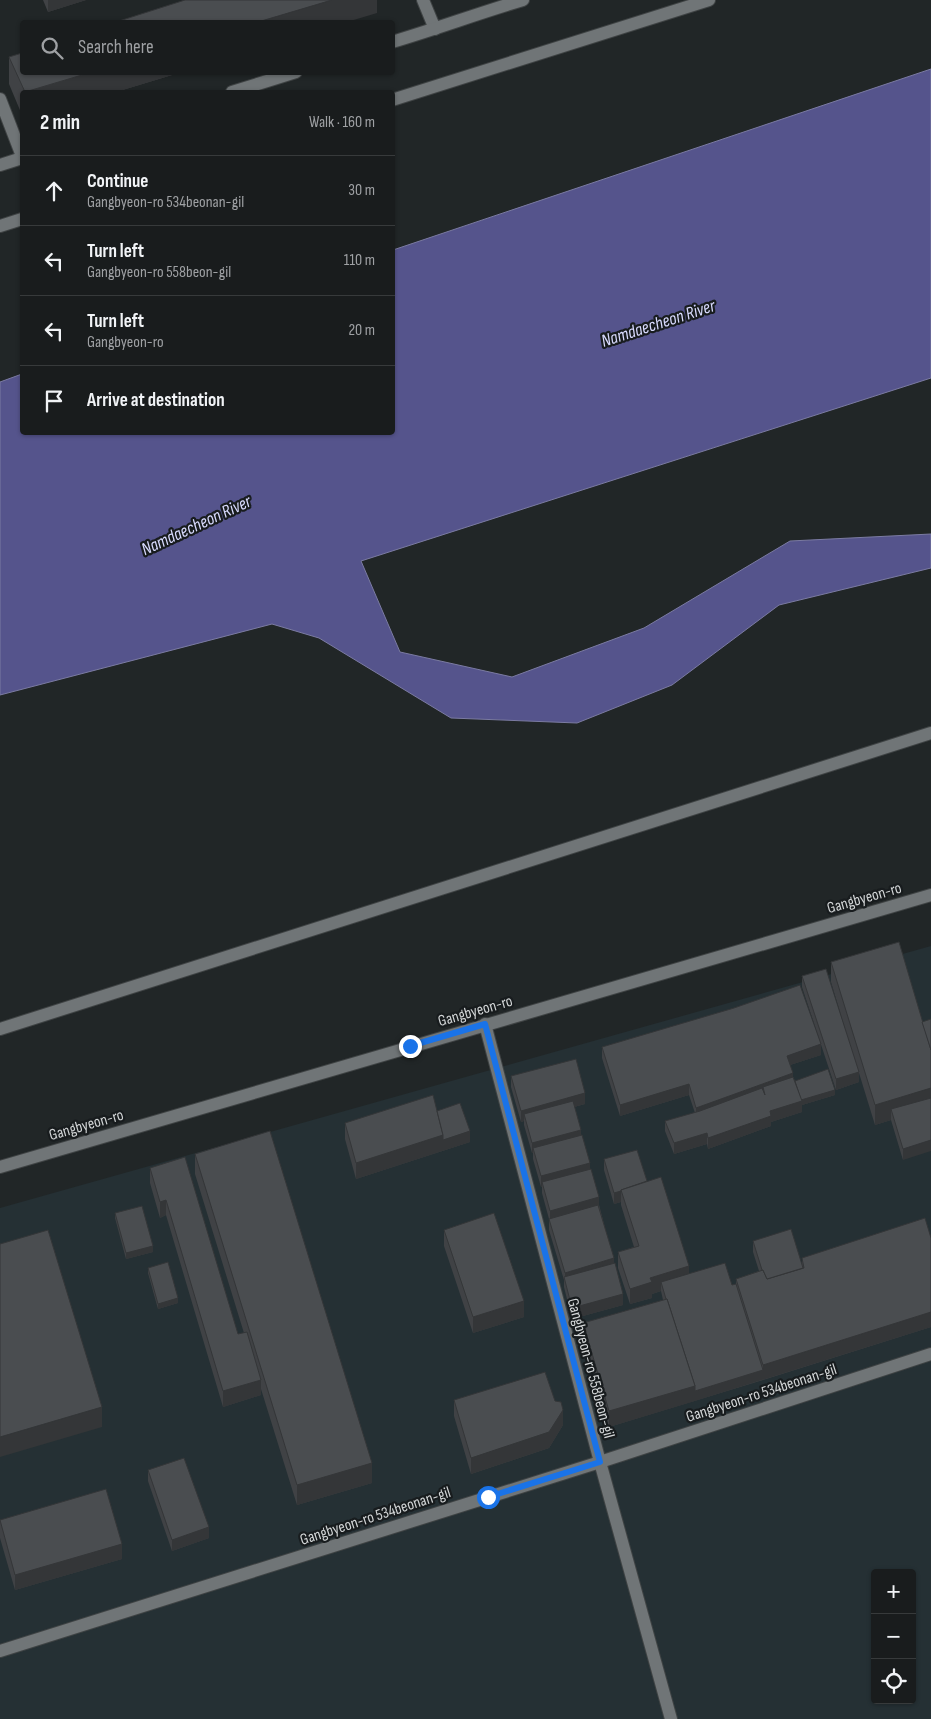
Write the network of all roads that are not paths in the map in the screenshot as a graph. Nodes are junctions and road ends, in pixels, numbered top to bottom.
1 (424, 0) edge
2 (523, 0) edge
3 (709, 0) edge
4 (435, 29) junction
5 (395, 41) edge
6 (286, 75) edge
7 (238, 90) edge
8 (0, 99) edge
9 (395, 99) edge
10 (20, 152) edge
11 (20, 158) edge
12 (0, 165) edge
13 (20, 219) edge
14 (0, 226) edge
15 (931, 733) edge
16 (931, 895) edge
17 (485, 1024) junction
18 (0, 1028) edge
19 (0, 1167) edge
20 (931, 1354) edge
21 (600, 1462) junction
22 (0, 1651) edge
23 (671, 1719) edge

1 - 4 street
2 - 4 street
3 - 9 street
4 - 5 street
6 - 7 street
8 - 10 street
11 - 12 street
13 - 14 street
15 - 18 street
16 - 17 street, Gangbyeon-ro
17 - 19 street, Gangbyeon-ro
17 - 21 street, Gangbyeon-ro 558beon-gil
20 - 21 street, Gangbyeon-ro 534beonan-gil
21 - 22 street, Gangbyeon-ro 534beonan-gil
21 - 23 street, Gangbyeon-ro 558beon-gil

